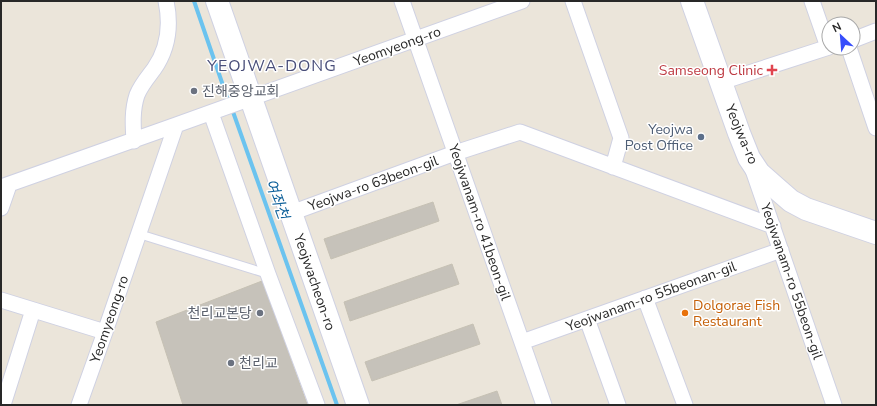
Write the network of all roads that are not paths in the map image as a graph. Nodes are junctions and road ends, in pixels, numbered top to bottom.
1 (166, 1) edge
2 (218, 1) edge
3 (402, 1) edge
4 (522, 1) edge
5 (572, 1) edge
6 (692, 1) edge
7 (812, 1) edge
8 (821, 25) edge
9 (876, 32) edge
10 (861, 37) edge
11 (416, 39) junction
12 (821, 50) edge
13 (852, 56) edge
14 (721, 82) junction
15 (251, 98) junction
16 (211, 113) junction
17 (176, 125) junction
18 (876, 128) edge
19 (134, 141) junction
20 (456, 153) junction
21 (749, 158) junction
22 (613, 167) junction
23 (5, 186) edge
24 (1, 208) edge
25 (291, 213) junction
26 (773, 226) junction
27 (876, 232) edge
28 (139, 234) junction
29 (781, 250) junction
30 (268, 274) junction
31 (645, 298) junction
32 (1, 300) edge
33 (34, 310) junction
34 (587, 319) junction
35 (105, 332) junction
36 (522, 342) junction
37 (315, 404) edge
38 (3, 405) edge
39 (78, 405) edge
40 (358, 405) edge
41 (544, 405) edge
42 (618, 405) edge
43 (685, 405) edge
44 (834, 405) edge

1 - 19 street
2 - 15 street, Yeojwacheon-ro
3 - 11 street, Yeojwanam-ro 41beon-gil
4 - 11 street, Yeomyeong-ro
5 - 22 street
6 - 14 street, Yeojwa-ro
7 - 8 street
9 - 10 street
11 - 15 street, Yeomyeong-ro
11 - 20 street, Yeojwanam-ro 41beon-gil
12 - 14 street
13 - 18 street
14 - 21 street, Yeojwa-ro
15 - 16 street, Yeomyeong-ro
15 - 25 street, Yeojwacheon-ro
16 - 17 street, Yeomyeong-ro
16 - 30 street
17 - 19 street
17 - 28 street, Yeomyeong-ro
19 - 23 street
20 - 22 street, Yeojwa-ro 63beon-gil
20 - 25 street, Yeojwa-ro 63beon-gil
20 - 36 street, Yeojwanam-ro 41beon-gil
21 - 26 street, Yeojwanam-ro 55beon-gil
21 - 27 street, Yeojwa-ro
22 - 26 street, Yeojwa-ro 63beon-gil
23 - 24 street
25 - 40 street, Yeojwacheon-ro
26 - 29 street, Yeojwanam-ro 55beon-gil
28 - 30 lane
28 - 35 street, Yeomyeong-ro
29 - 31 street, Yeojwanam-ro 55beonan-gil
29 - 44 street, Yeojwanam-ro 55beon-gil
30 - 37 street
31 - 34 street, Yeojwanam-ro 55beonan-gil
31 - 43 street
32 - 33 street
33 - 35 street
33 - 38 street
34 - 36 street, Yeojwanam-ro 55beonan-gil
34 - 42 street
35 - 39 street, Yeomyeong-ro
36 - 41 street, Yeojwanam-ro 41beon-gil

